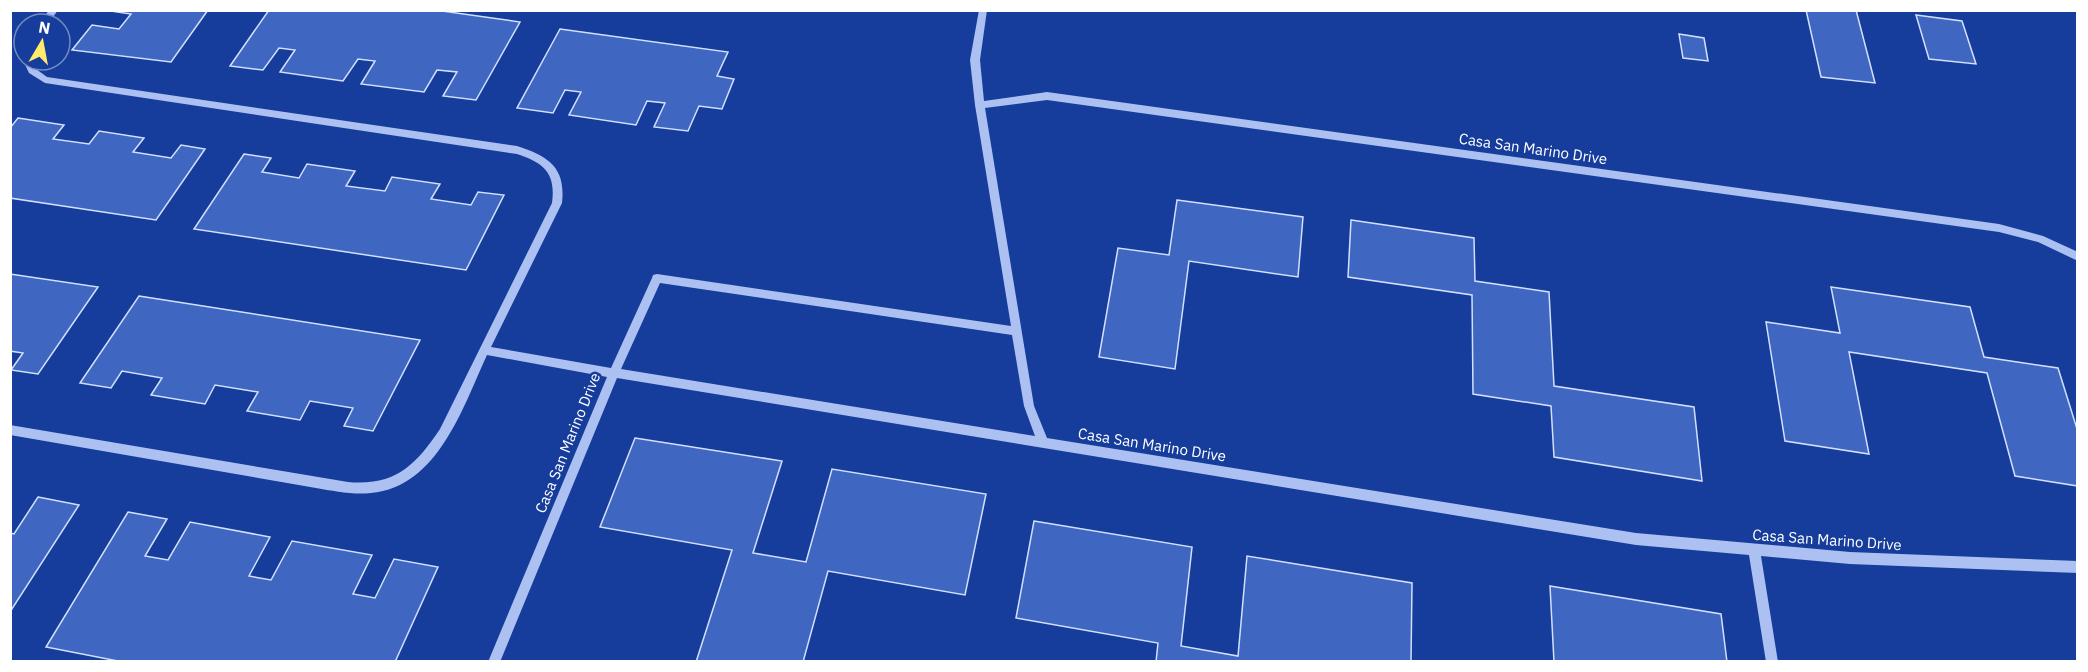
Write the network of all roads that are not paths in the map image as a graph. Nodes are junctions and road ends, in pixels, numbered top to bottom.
1 (983, 10) edge
2 (33, 72) edge
3 (980, 105) junction
4 (2078, 257) edge
5 (1017, 331) junction
6 (484, 350) junction
7 (614, 372) junction
8 (10, 430) edge
9 (1043, 443) junction
10 (1754, 551) junction
11 (2078, 567) edge
12 (494, 662) edge
13 (1772, 662) edge

1 - 3 street
2 - 6 street
3 - 4 street, Casa San Marino Drive
3 - 5 street
5 - 7 street
5 - 9 street
6 - 7 street
6 - 8 street
7 - 9 street, Casa San Marino Drive
7 - 12 street, Casa San Marino Drive
9 - 10 street, Casa San Marino Drive
10 - 11 street, Casa San Marino Drive
10 - 13 street

